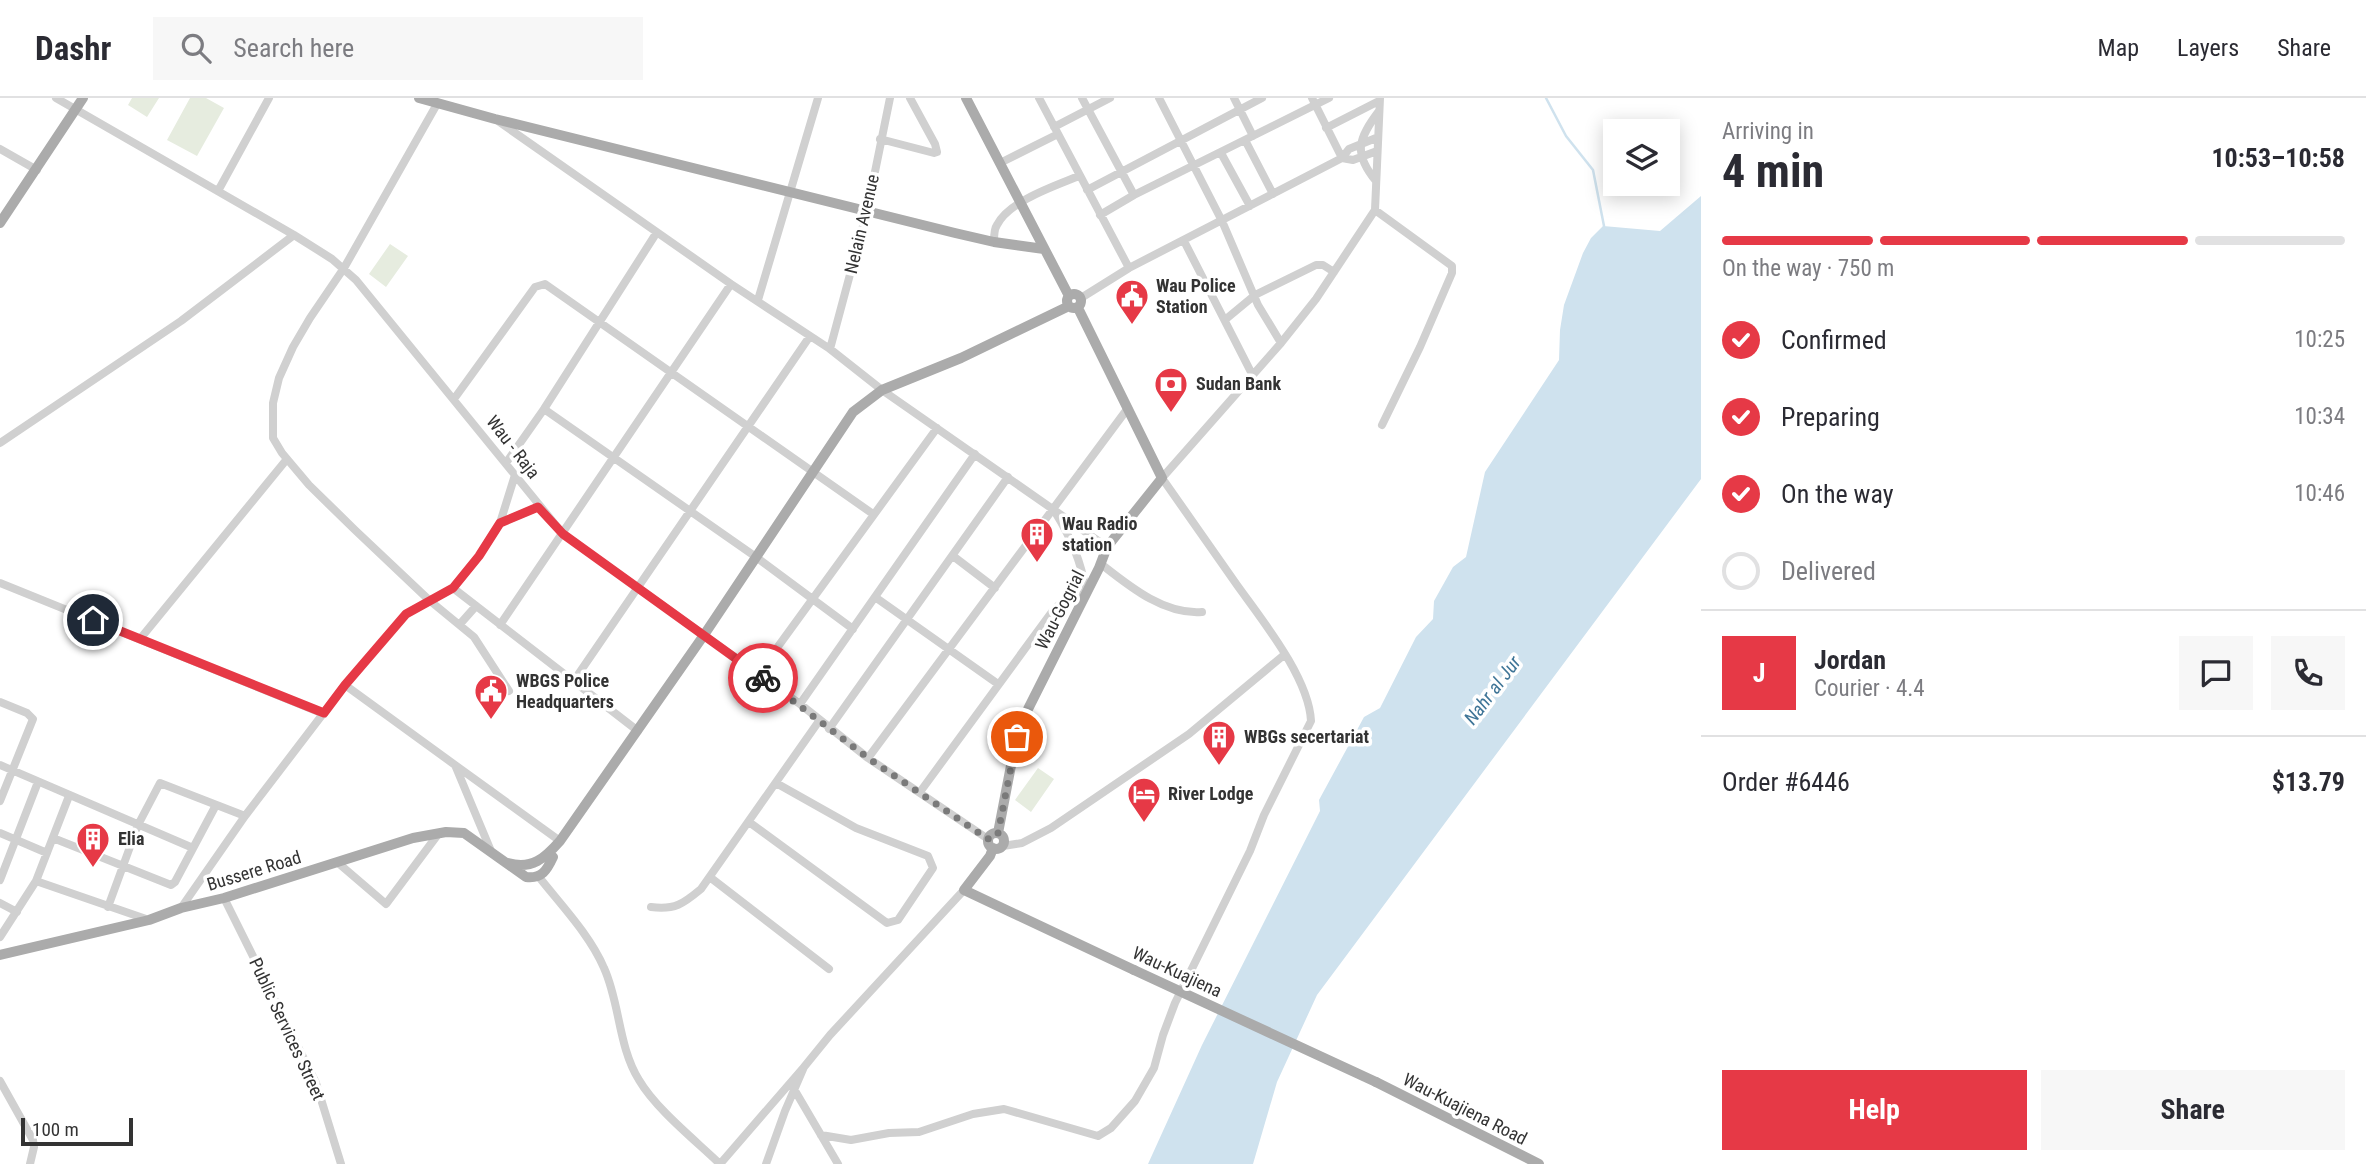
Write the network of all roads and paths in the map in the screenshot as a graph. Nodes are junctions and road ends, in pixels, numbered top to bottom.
1 (56, 98) edge
2 (83, 98) edge
3 (269, 98) edge
4 (419, 98) edge
5 (818, 98) edge
6 (890, 98) edge
7 (911, 98) edge
8 (966, 98) edge
9 (1039, 98) edge
10 (1082, 98) edge
11 (1111, 98) edge
12 (1159, 98) edge
13 (1234, 98) edge
14 (1262, 98) edge
15 (1329, 98) edge
16 (1379, 100) edge
17 (1314, 101) edge
18 (437, 104) junction
19 (1239, 108) junction
20 (1088, 109) junction
21 (75, 110) junction
22 (1378, 111) junction
23 (495, 119) junction
24 (1326, 128) junction
25 (1056, 131) junction
26 (1249, 138) junction
27 (1376, 138) junction
28 (880, 139) junction
29 (1182, 140) junction
30 (1360, 144) junction
31 (0, 149) edge
32 (1377, 151) junction
33 (1221, 153) junction
34 (1342, 158) junction
35 (1361, 158) junction
36 (1000, 163) junction
37 (1194, 165) junction
38 (37, 170) junction
39 (1121, 172) junction
40 (1079, 176) junction
41 (1376, 181) junction
42 (1087, 190) junction
43 (218, 191) junction
44 (789, 191) junction
45 (1272, 194) junction
46 (1134, 195) junction
47 (1020, 203) junction
48 (1250, 206) junction
49 (1375, 210) junction
50 (867, 211) junction
51 (1100, 215) junction
52 (1222, 221) junction
53 (0, 223) edge
54 (657, 232) junction
55 (294, 235) junction
56 (1184, 241) junction
57 (994, 242) junction
58 (1044, 249) junction
59 (344, 268) junction
60 (1129, 268) junction
61 (1334, 272) junction
62 (731, 284) junction
63 (1255, 295) junction
64 (758, 300) junction
65 (1074, 302) junction
66 (1226, 319) junction
67 (599, 323) junction
68 (810, 336) junction
69 (1281, 343) junction
70 (830, 349) junction
71 (671, 372) junction
72 (1254, 376) junction
73 (882, 390) junction
74 (454, 399) junction
75 (1128, 408) junction
76 (544, 409) junction
77 (1382, 425) dead end
78 (749, 426) junction
79 (937, 428) junction
80 (0, 443) edge
81 (975, 454) junction
82 (287, 459) junction
83 (614, 459) junction
84 (506, 463) junction
85 (814, 472) junction
86 (515, 475) junction
87 (1008, 477) junction
88 (1163, 478) junction
89 (538, 507) junction
90 (1053, 508) junction
91 (690, 512) junction
92 (873, 514) junction
93 (500, 523) junction
94 (563, 534) junction
95 (1107, 547) junction
96 (953, 556) junction
97 (756, 557) junction
98 (1101, 564) junction
99 (0, 583) edge
100 (453, 588) junction
101 (995, 588) junction
102 (638, 589) junction
103 (1086, 591) junction
104 (875, 597) junction
105 (429, 600) junction
106 (811, 600) junction
107 (476, 606) junction
108 (1202, 612) dead end
109 (907, 620) junction
110 (460, 624) junction
111 (500, 625) junction
112 (853, 629) junction
113 (704, 635) junction
114 (139, 639) junction
115 (949, 649) junction
116 (1284, 655) junction
117 (758, 674) junction
118 (573, 682) junction
119 (998, 684) junction
120 (345, 685) junction
121 (509, 691) dead end
122 (0, 702) edge
123 (800, 704) junction
124 (324, 713) junction
125 (819, 721) junction
126 (829, 729) junction
127 (638, 731) junction
128 (868, 758) junction
129 (0, 765) edge
130 (455, 765) junction
131 (12, 771) junction
132 (38, 782) junction
133 (776, 783) junction
134 (920, 792) junction
135 (69, 796) junction
136 (0, 801) edge
137 (216, 805) junction
138 (245, 816) junction
139 (749, 822) junction
140 (138, 825) junction
141 (439, 833) junction
142 (0, 834) edge
143 (53, 838) junction
144 (16, 841) junction
145 (560, 841) junction
146 (994, 844) junction
147 (193, 848) junction
148 (491, 851) junction
149 (47, 853) junction
150 (548, 855) junction
151 (337, 862) junction
152 (508, 863) junction
153 (122, 866) junction
154 (539, 877) junction
155 (711, 878) junction
156 (0, 880) edge
157 (36, 881) junction
158 (964, 890) junction
159 (224, 898) junction
160 (0, 903) edge
161 (108, 907) junction
162 (651, 907) dead end
163 (181, 908) junction
164 (17, 912) junction
165 (149, 920) junction
166 (0, 937) edge
167 (0, 955) edge
168 (829, 969) dead end
169 (804, 1067) junction
170 (0, 1082) edge
171 (1376, 1082) joint
172 (794, 1089) junction
173 (821, 1135) junction
174 (30, 1164) edge
175 (341, 1164) edge
176 (766, 1164) edge
177 (838, 1164) edge
178 (1539, 1164) edge

1 - 21 street, Wau - Raja
2 - 21 main road
3 - 43 street
4 - 18 main road
5 - 44 street
6 - 28 street, Nelain Avenue
7 - 28 street
8 - 36 main road
9 - 25 street
10 - 20 street
11 - 20 street
12 - 29 street
13 - 19 street
14 - 19 street
15 - 17 street
16 - 22 street
16 - 24 street
17 - 24 street
17 - 26 street
18 - 23 main road
18 - 59 street
19 - 26 street
19 - 29 street
20 - 25 street
20 - 39 street
21 - 38 main road
21 - 43 street, Wau - Raja
22 - 27 street
22 - 30 street
23 - 44 main road
23 - 54 street
24 - 34 street
25 - 36 street
25 - 40 street
26 - 33 street
26 - 45 street
27 - 30 street
27 - 32 street
28 - 50 street, Nelain Avenue
29 - 37 street
29 - 39 street
30 - 34 street
30 - 35 street
31 - 38 street
32 - 35 street
32 - 41 street
33 - 37 street
33 - 48 street
34 - 35 street
34 - 45 street
35 - 41 street
36 - 47 main road
37 - 46 street
37 - 52 street
38 - 53 main road
39 - 42 street
39 - 46 street
40 - 42 street
40 - 47 street
41 - 49 street
42 - 51 street
43 - 55 street, Wau - Raja
44 - 50 main road
44 - 64 street
45 - 48 street
46 - 51 street
47 - 57 street
47 - 58 main road
48 - 52 street
49 - 61 street
49 - 77 street
50 - 57 main road
50 - 70 street, Nelain Avenue
51 - 60 street
52 - 56 street
52 - 63 street
54 - 62 street
54 - 67 street
55 - 59 street, Wau - Raja
55 - 80 street
56 - 60 street
56 - 66 street
57 - 58 main road
58 - 65 main road
59 - 74 street, Wau - Raja
59 - 82 street
60 - 65 street
61 - 63 street
61 - 69 street
62 - 64 street
62 - 71 street
63 - 66 street
63 - 69 street
64 - 68 street
65 - 73 main road
65 - 75 main road
66 - 72 street
67 - 71 street
67 - 74 street
67 - 76 street
68 - 70 street
68 - 78 street
69 - 72 street
70 - 73 street
71 - 78 street
71 - 83 street
72 - 88 street
73 - 79 street
73 - 85 main road
74 - 84 street, Wau - Raja
75 - 88 main road
75 - 90 street
76 - 83 street
76 - 84 street
78 - 85 street
78 - 91 street
79 - 81 street
79 - 92 street
81 - 87 street
81 - 104 street
82 - 105 street
82 - 114 street
83 - 91 street
83 - 94 street
84 - 86 street, Wau - Raja
85 - 92 street
85 - 97 main road
86 - 89 street, Wau - Raja
86 - 93 street
87 - 90 street
87 - 96 street
88 - 95 main road, Wau-Gogrial
88 - 116 street
89 - 93 street
89 - 94 street, Wau - Raja
90 - 95 street
90 - 101 street
90 - 103 street
91 - 97 street
91 - 102 street
92 - 106 street
93 - 100 street
94 - 102 street, Wau - Raja
94 - 111 street
95 - 98 main road, Wau-Gogrial
96 - 101 street
96 - 109 street
97 - 106 street
97 - 113 main road
98 - 103 main road, Wau-Gogrial
98 - 108 street
99 - 114 street
100 - 105 street
100 - 107 street
101 - 115 street
102 - 113 street, Wau - Raja
102 - 118 street
103 - 119 street
103 - 146 main road, Wau-Gogrial
104 - 109 street
104 - 112 street
105 - 110 street
105 - 120 street
106 - 112 street
106 - 117 street
107 - 110 street
107 - 111 street
109 - 115 street
109 - 126 street
110 - 121 street
111 - 118 street
112 - 123 street
113 - 117 street, Wau - Raja
113 - 127 main road
114 - 124 street
115 - 119 street
115 - 128 street
116 - 146 street
116 - 173 street
117 - 123 street, Wau - Raja
118 - 127 street
119 - 134 street
120 - 124 street
120 - 130 street
122 - 131 street
123 - 125 street, Wau - Raja
124 - 138 street
125 - 126 street, Wau - Raja
125 - 133 street
126 - 128 street, Wau - Raja
127 - 145 main road
128 - 134 street, Wau - Raja
129 - 131 street
130 - 145 street
130 - 148 street
131 - 132 street
131 - 136 street
132 - 135 street
132 - 144 street
133 - 139 street
133 - 139 street
134 - 146 street, Wau - Raja
135 - 140 street
135 - 143 street
137 - 138 street
137 - 140 street
137 - 147 street
138 - 163 street
139 - 155 street
140 - 147 street
140 - 153 street
141 - 148 main road, Bussere Road
141 - 151 main road, Bussere Road
141 - 151 street
142 - 144 street
143 - 149 street
143 - 153 street
144 - 149 street
144 - 156 street
145 - 150 main road
146 - 158 main road
147 - 153 street
148 - 152 main road, Bussere Road
149 - 157 street
150 - 152 main road
150 - 154 main road
151 - 159 main road, Bussere Road
152 - 154 main road, Bussere Road
153 - 161 street
154 - 169 street
155 - 162 street
155 - 168 street
157 - 161 street
157 - 164 street
158 - 169 street
158 - 171 main road, Wau-Kuajiena, bridge
159 - 163 main road, Bussere Road
159 - 175 street, Public Services Street
160 - 164 street
161 - 165 street
163 - 165 main road, Bussere Road
164 - 166 street
165 - 167 main road, Bussere Road
169 - 172 street
170 - 174 street
171 - 178 main road, Wau-Kuajiena Road
172 - 173 street
172 - 176 street
173 - 177 street

